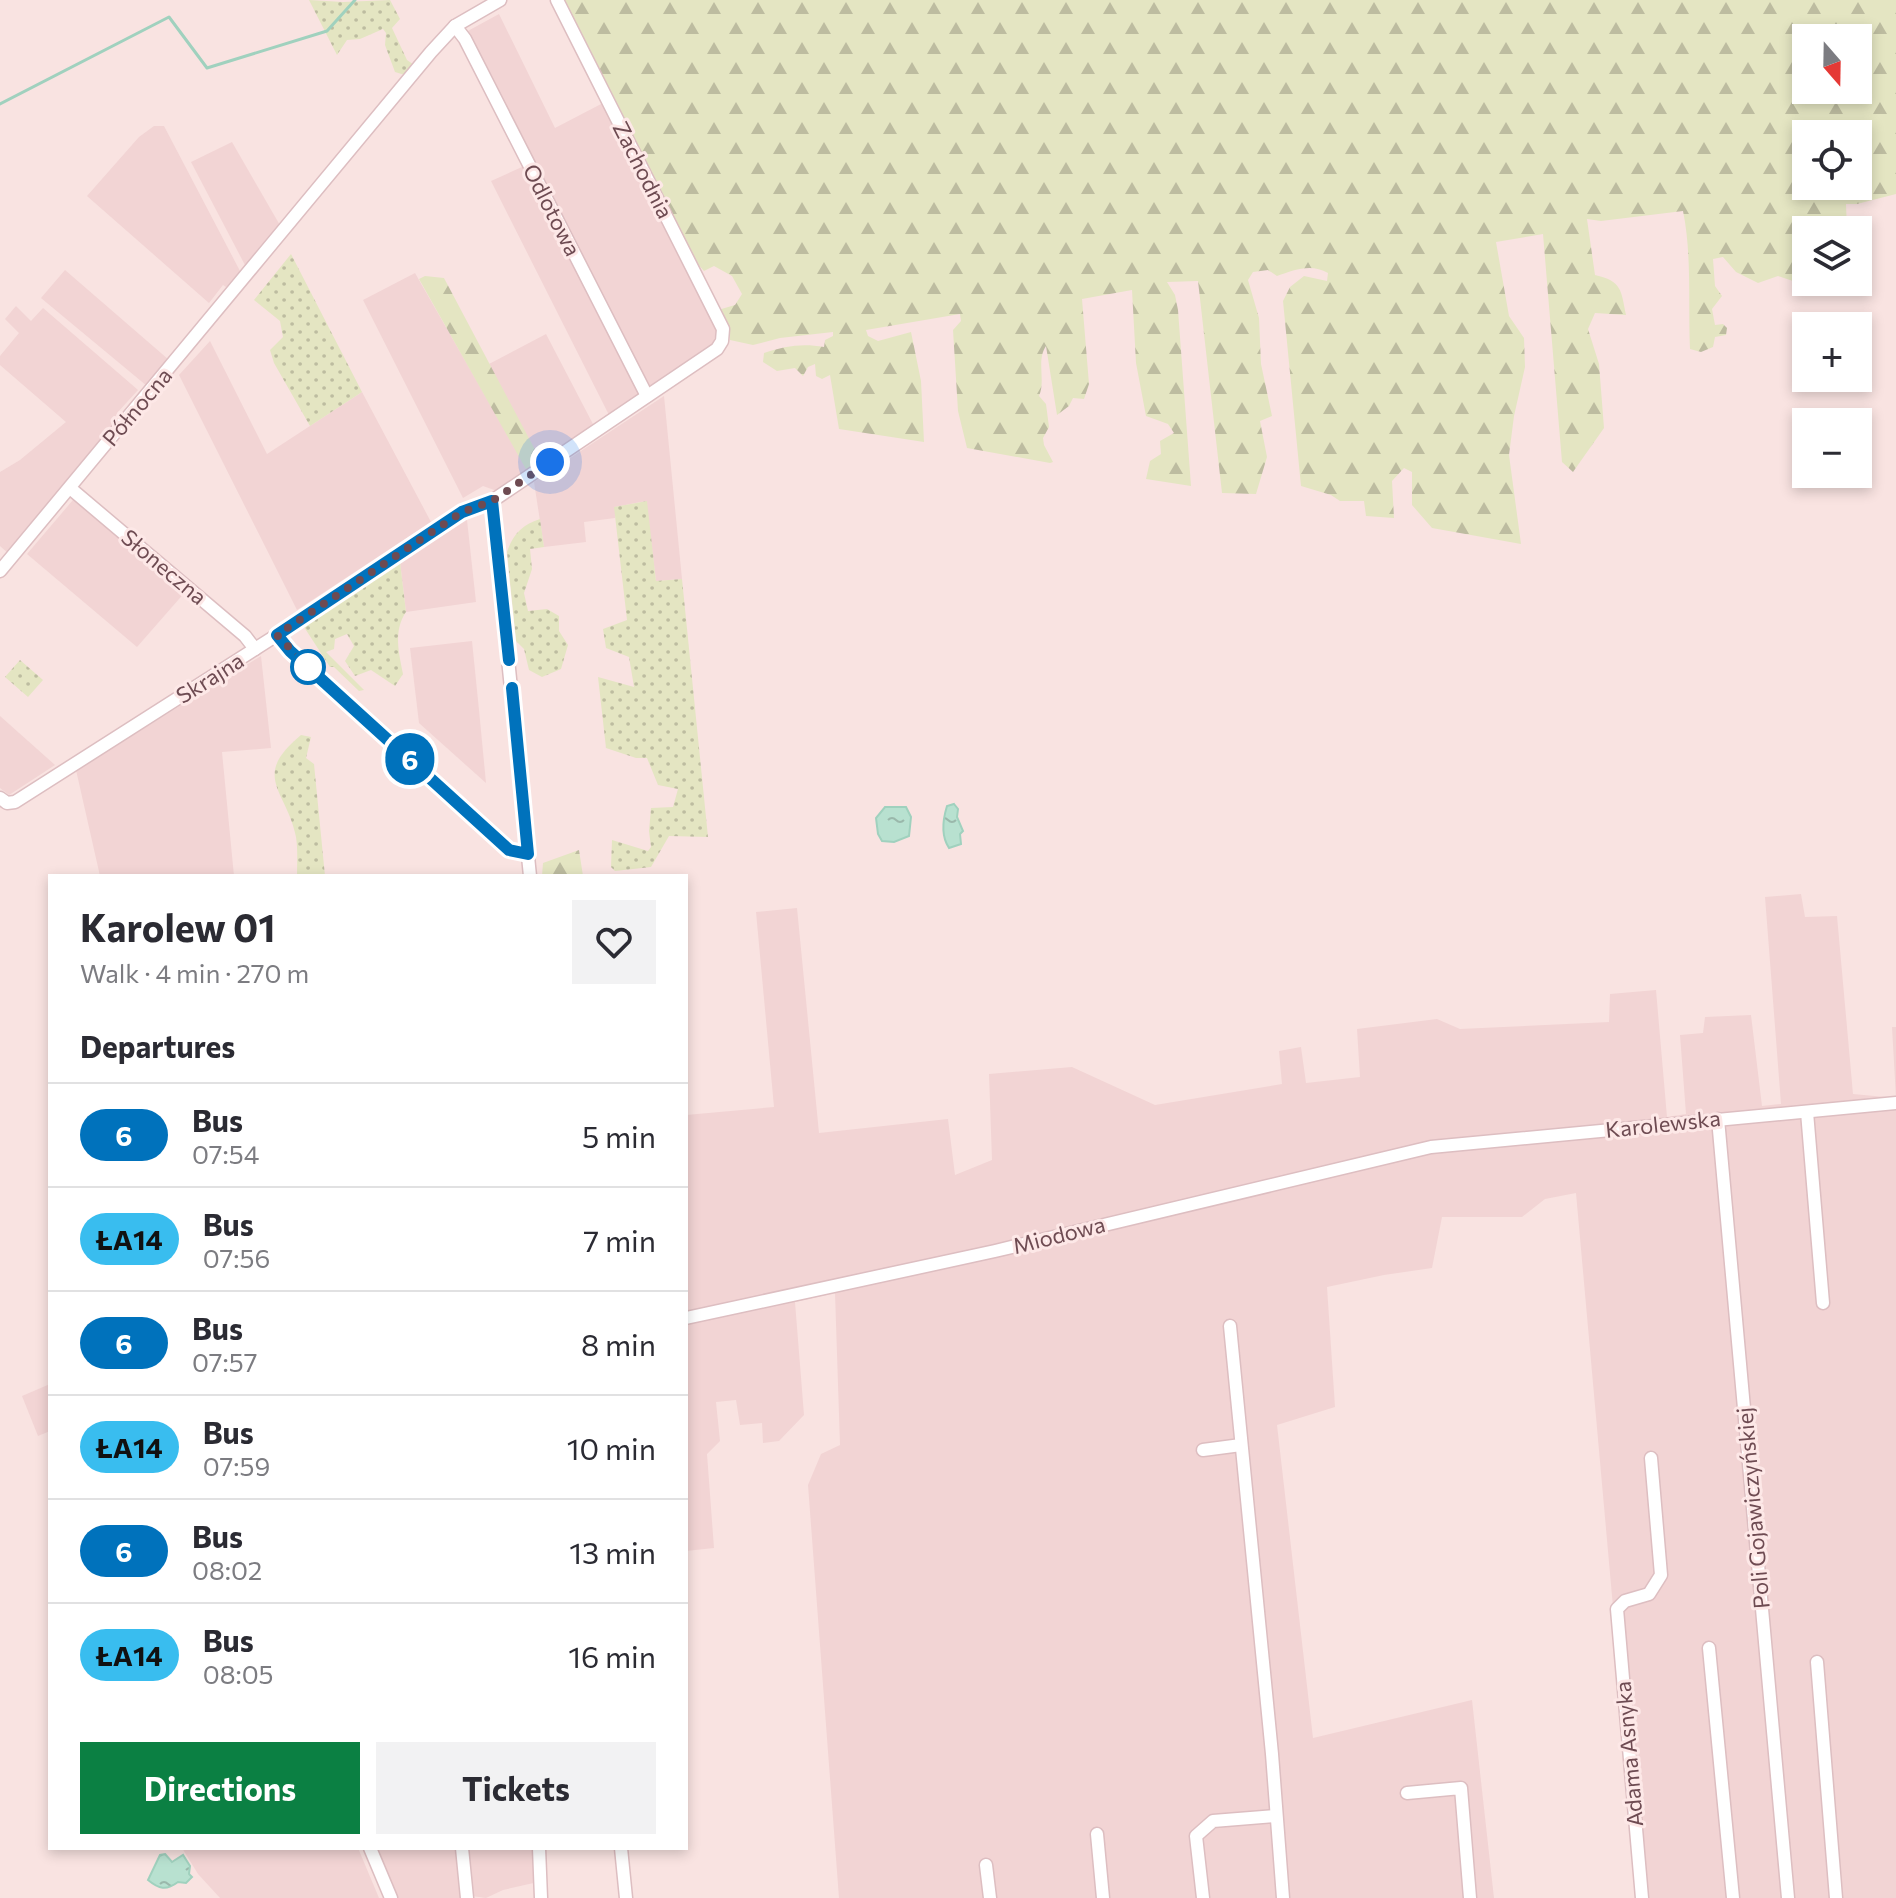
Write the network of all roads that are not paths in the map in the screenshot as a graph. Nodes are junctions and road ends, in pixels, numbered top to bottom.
1 (500, 0) edge
2 (557, 0) edge
3 (455, 26) junction
4 (722, 341) joint
5 (647, 396) junction
6 (70, 488) junction
7 (492, 501) junction
8 (0, 571) edge
9 (277, 635) junction
10 (255, 649) junction
11 (0, 798) edge
12 (528, 854) junction
13 (530, 874) edge
14 (1896, 1103) edge
15 (1807, 1112) junction
16 (1718, 1119) junction
17 (1431, 1147) joint
18 (1823, 1303) dead end
19 (688, 1318) edge
20 (1230, 1326) dead end
21 (1241, 1445) junction
22 (1203, 1450) dead end
23 (1651, 1458) dead end
24 (1709, 1648) dead end
25 (1817, 1662) dead end
26 (1407, 1793) dead end
27 (1276, 1816) junction
28 (1097, 1834) dead end
29 (371, 1850) edge
30 (462, 1850) edge
31 (539, 1850) edge
32 (621, 1850) edge
33 (986, 1865) dead end
34 (391, 1898) edge
35 (467, 1898) edge
36 (541, 1898) edge
37 (626, 1898) edge
38 (990, 1898) edge
39 (1103, 1898) edge
40 (1203, 1898) edge
41 (1283, 1898) edge
42 (1470, 1898) edge
43 (1642, 1898) edge
44 (1733, 1898) edge
45 (1788, 1898) edge
46 (1836, 1898) edge

1 - 3 street
2 - 4 street, Zachodnia
3 - 5 street, Odlotowa
3 - 6 street, Północna
4 - 5 street, Skrajna
5 - 7 street, Skrajna
6 - 8 street, Północna
6 - 10 street, Słoneczna
7 - 9 street, Skrajna
7 - 12 street
9 - 10 street, Skrajna
9 - 12 street
10 - 11 street, Skrajna
12 - 13 street
14 - 15 street, Karolewska
15 - 16 street, Karolewska
15 - 18 street
16 - 17 street, Karolewska
16 - 45 street, Poli Gojawiczyńskiej
17 - 19 street, Miodowa
20 - 21 street
21 - 22 street
21 - 27 street
23 - 43 street, Adama Asnyka
24 - 44 street
25 - 46 street
26 - 42 street
27 - 40 street
27 - 41 street
28 - 39 street
29 - 34 street
30 - 35 street
31 - 36 street
32 - 37 street
33 - 38 street

